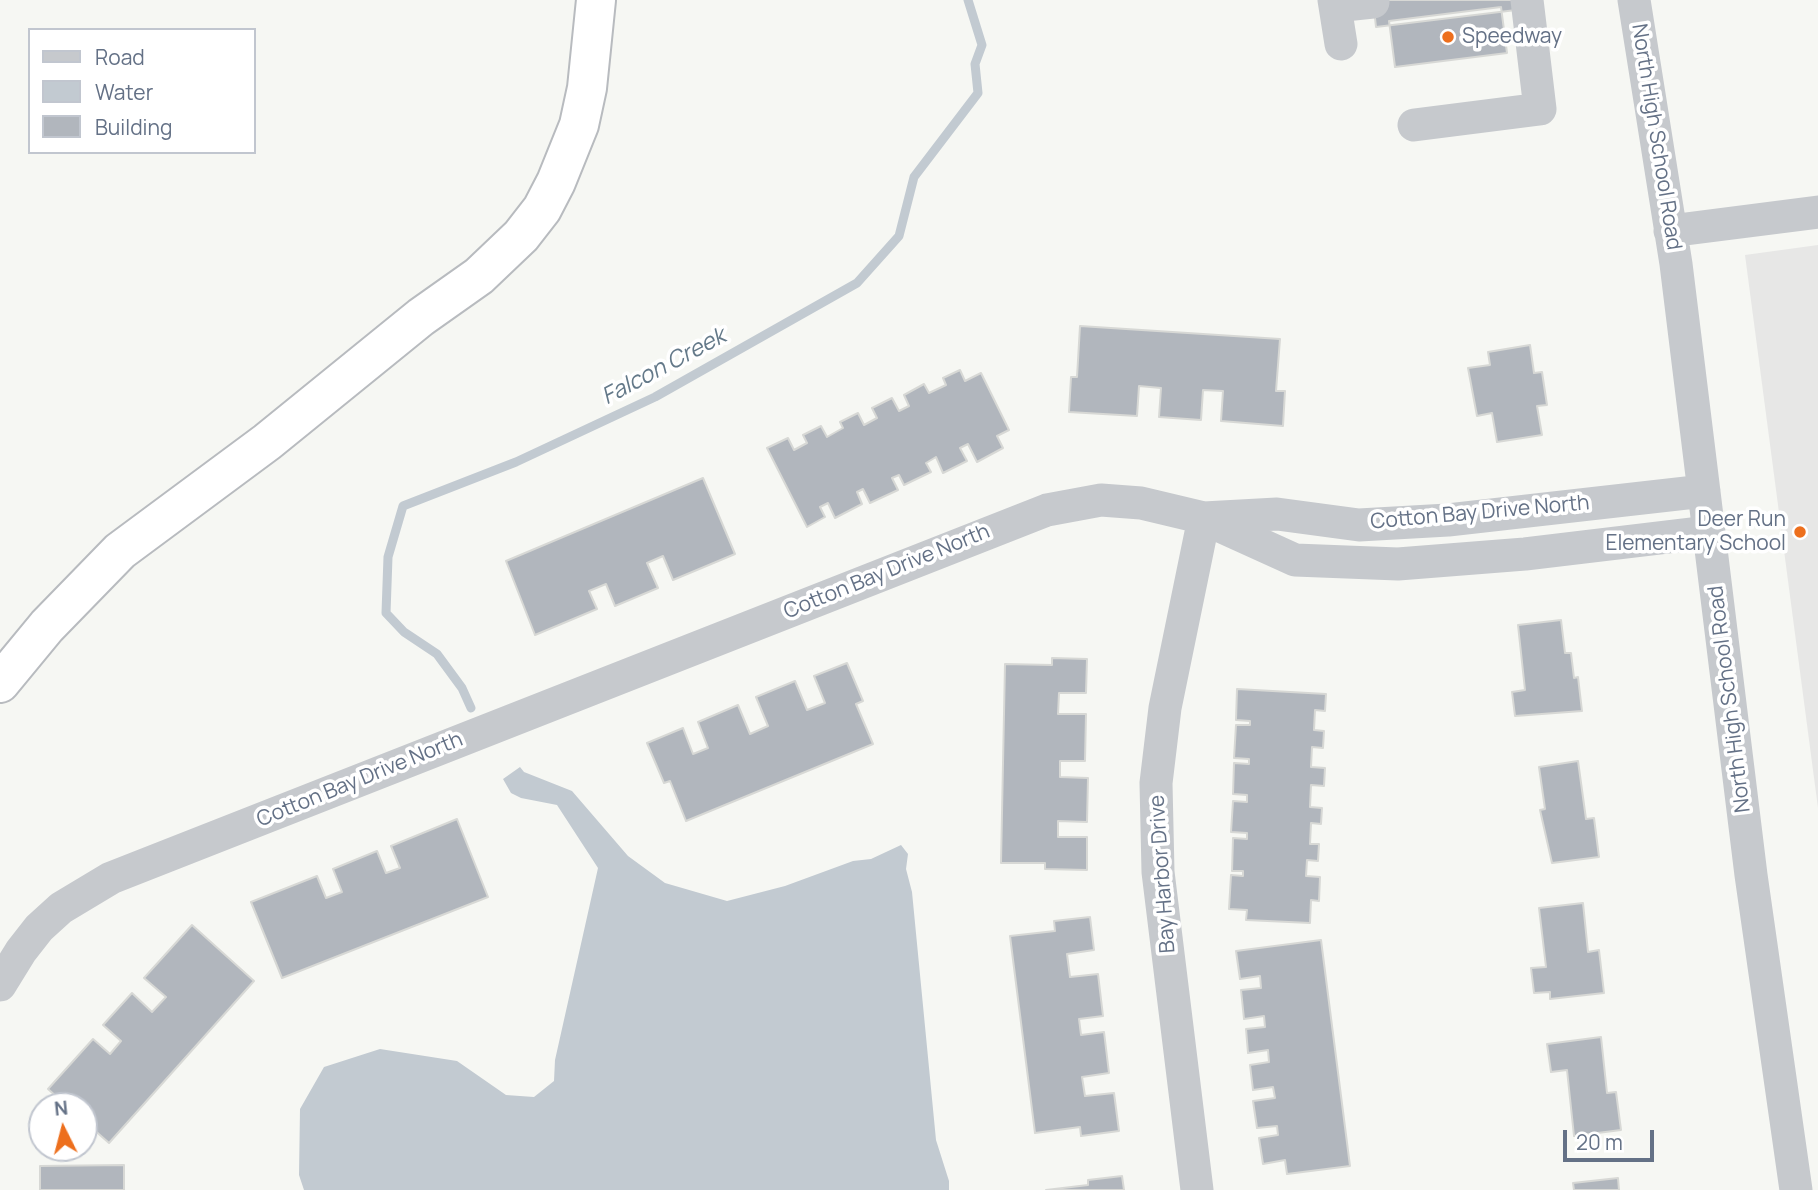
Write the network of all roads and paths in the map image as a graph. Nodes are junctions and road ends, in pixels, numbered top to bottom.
1 (578, 0) edge
2 (596, 0) edge
3 (1527, 0) edge
4 (1634, 0) edge
5 (1373, 2) dead end
6 (1334, 3) edge
7 (1341, 44) dead end
8 (588, 52) junction
9 (1414, 125) dead end
10 (1818, 212) edge
11 (1671, 231) junction
12 (1704, 491) junction
13 (1204, 518) junction
14 (1709, 532) junction
15 (0, 682) edge
16 (0, 985) edge
17 (1197, 1190) edge
18 (1796, 1190) edge

1 - 8 highway
2 - 8 highway
3 - 9 street
4 - 11 street, North High School Road
5 - 6 street
6 - 7 street
8 - 15 highway
10 - 11 street
11 - 12 street, North High School Road
12 - 13 street, Cotton Bay Drive North
12 - 14 street, North High School Road
13 - 14 street
13 - 16 street, Cotton Bay Drive North
13 - 17 street, Bay Harbor Drive
14 - 18 street, North High School Road

